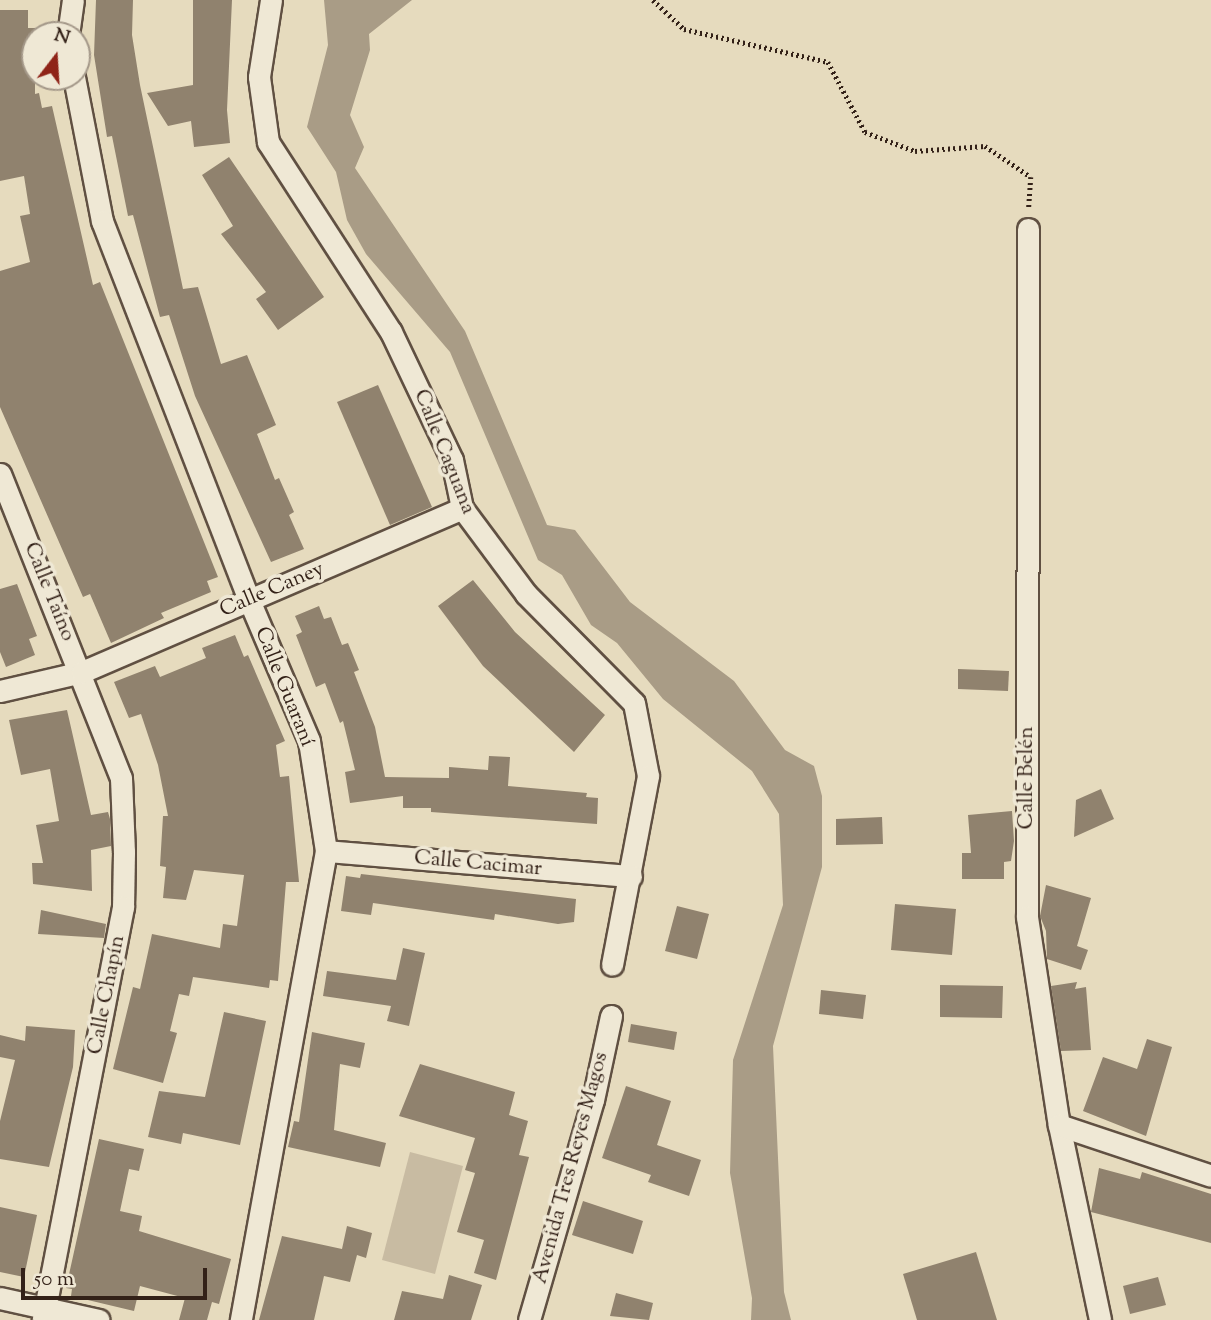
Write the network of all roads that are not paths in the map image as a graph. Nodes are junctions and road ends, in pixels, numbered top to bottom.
1 (73, 0) edge
2 (271, 0) edge
3 (70, 21) edge
4 (77, 91) edge
5 (1028, 229) road end
6 (0, 474) edge
7 (462, 508) junction
8 (248, 600) junction
9 (82, 672) junction
10 (0, 691) edge
11 (326, 851) junction
12 (631, 876) junction
13 (612, 965) dead end
14 (611, 1016) dead end
15 (1059, 1125) junction
16 (1211, 1176) edge
17 (0, 1298) edge
18 (44, 1314) edge
19 (99, 1320) edge
20 (241, 1320) edge
21 (530, 1320) edge
22 (1100, 1320) edge

1 - 3 street
2 - 7 street, Calle Caguana
4 - 8 street, Calle Guaraní
5 - 15 street, Calle Belén
6 - 9 street, Calle Taíno
7 - 8 street, Calle Caney
7 - 12 street, Calle Caguana
8 - 9 street, Calle Caney
8 - 11 street, Calle Guaraní
9 - 10 street, Calle Caney
9 - 18 street, Calle Chapín
11 - 12 street, Calle Cacimar
11 - 20 street, Calle Guaraní
12 - 13 street, Calle Caguana
14 - 21 street, Avenida Tres Reyes Magos
15 - 16 street
15 - 22 street, Calle Belén
17 - 18 street
18 - 19 street

